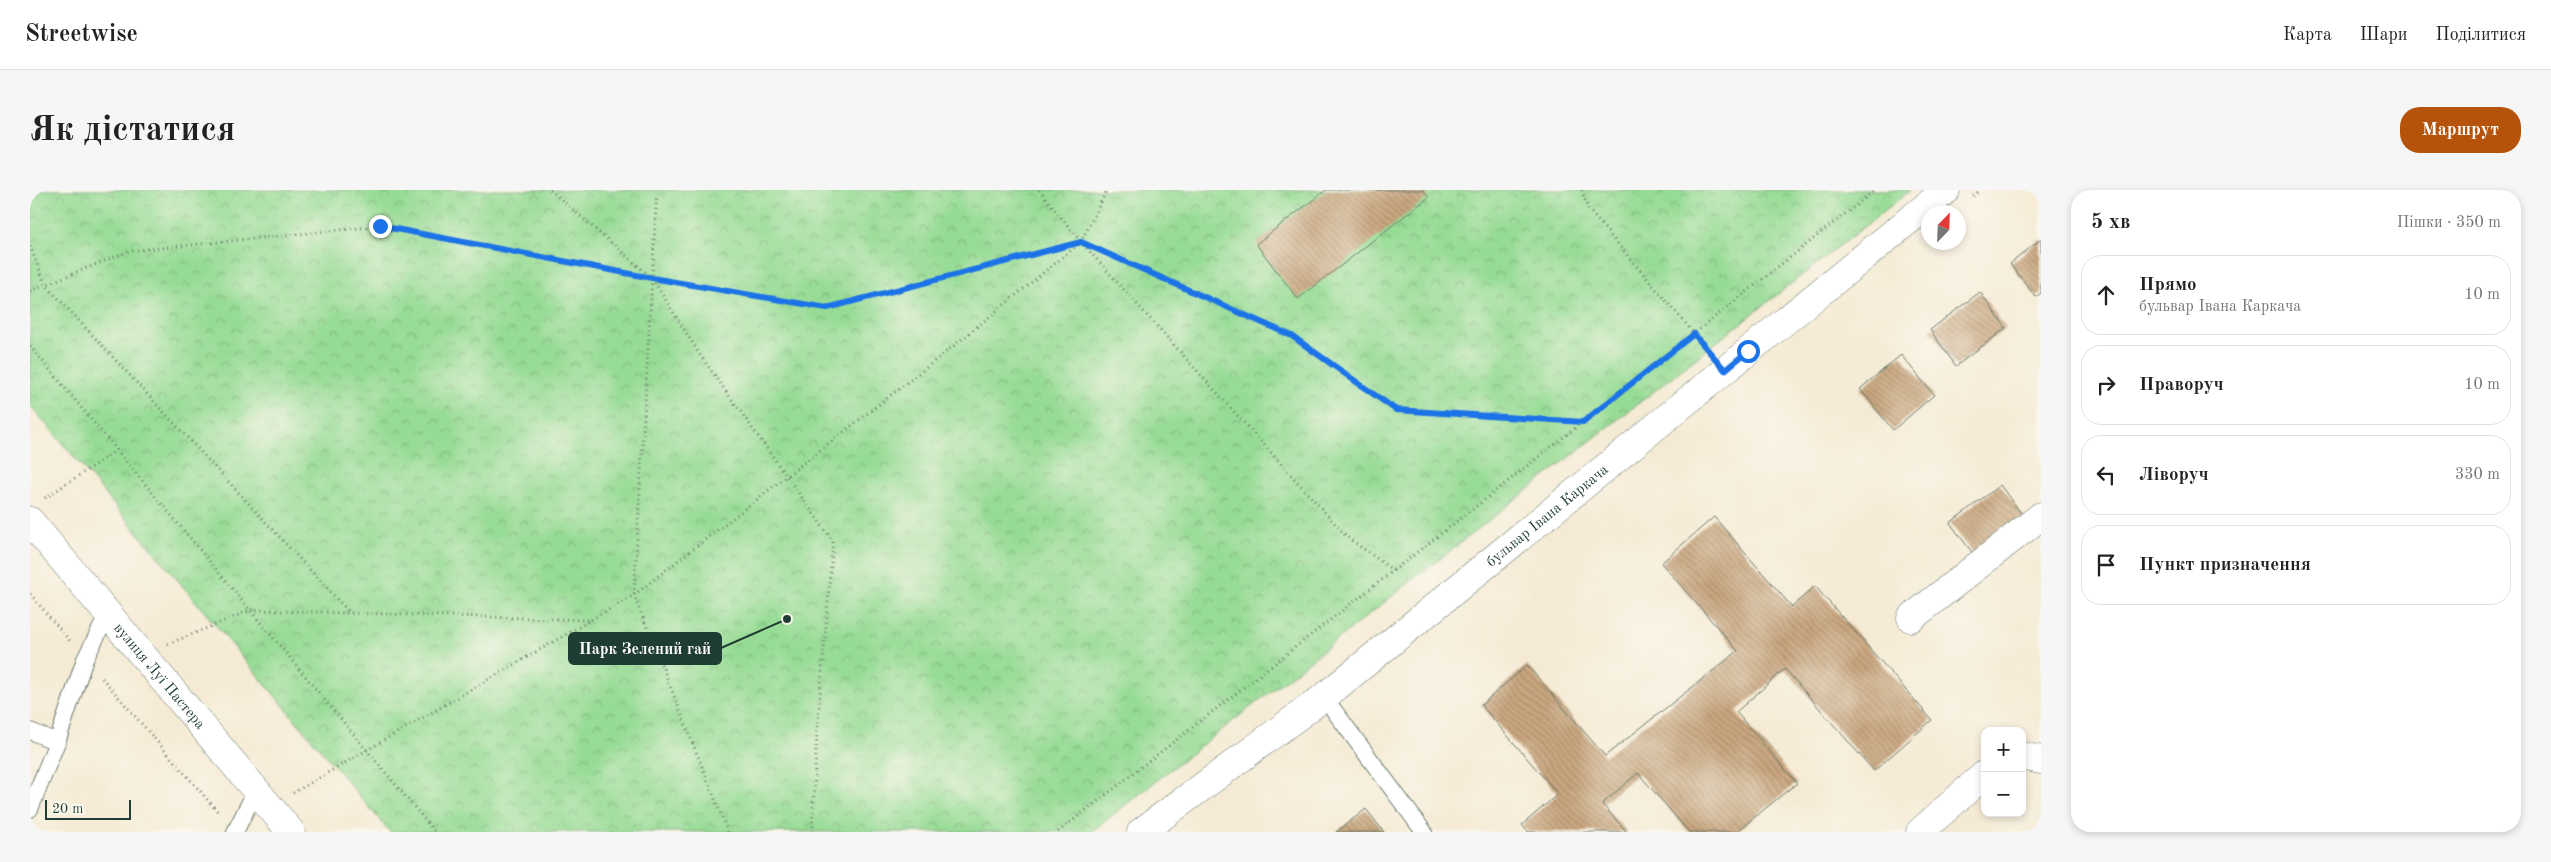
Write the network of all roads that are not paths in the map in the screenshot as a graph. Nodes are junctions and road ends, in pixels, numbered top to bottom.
1 (1946, 190) edge
2 (34, 512) edge
3 (2041, 516) edge
4 (108, 614) junction
5 (1911, 618) dead end
6 (1324, 697) junction
7 (30, 731) edge
8 (57, 742) junction
9 (2026, 757) edge
10 (2041, 760) edge
11 (1981, 778) edge
12 (263, 798) junction
13 (30, 809) edge
14 (235, 832) edge
15 (290, 832) edge
16 (1141, 832) edge
17 (1424, 832) edge
18 (1920, 832) edge

1 - 6 street, бульвар Івана Каркача
2 - 4 street, вулиця Луї Пастера
3 - 5 street
4 - 8 lane
4 - 12 street, вулиця Луї Пастера
6 - 16 street, бульвар Івана Каркача
6 - 17 lane
7 - 8 lane
8 - 13 lane
9 - 10 street
11 - 18 street
12 - 14 lane
12 - 15 street, вулиця Луї Пастера

